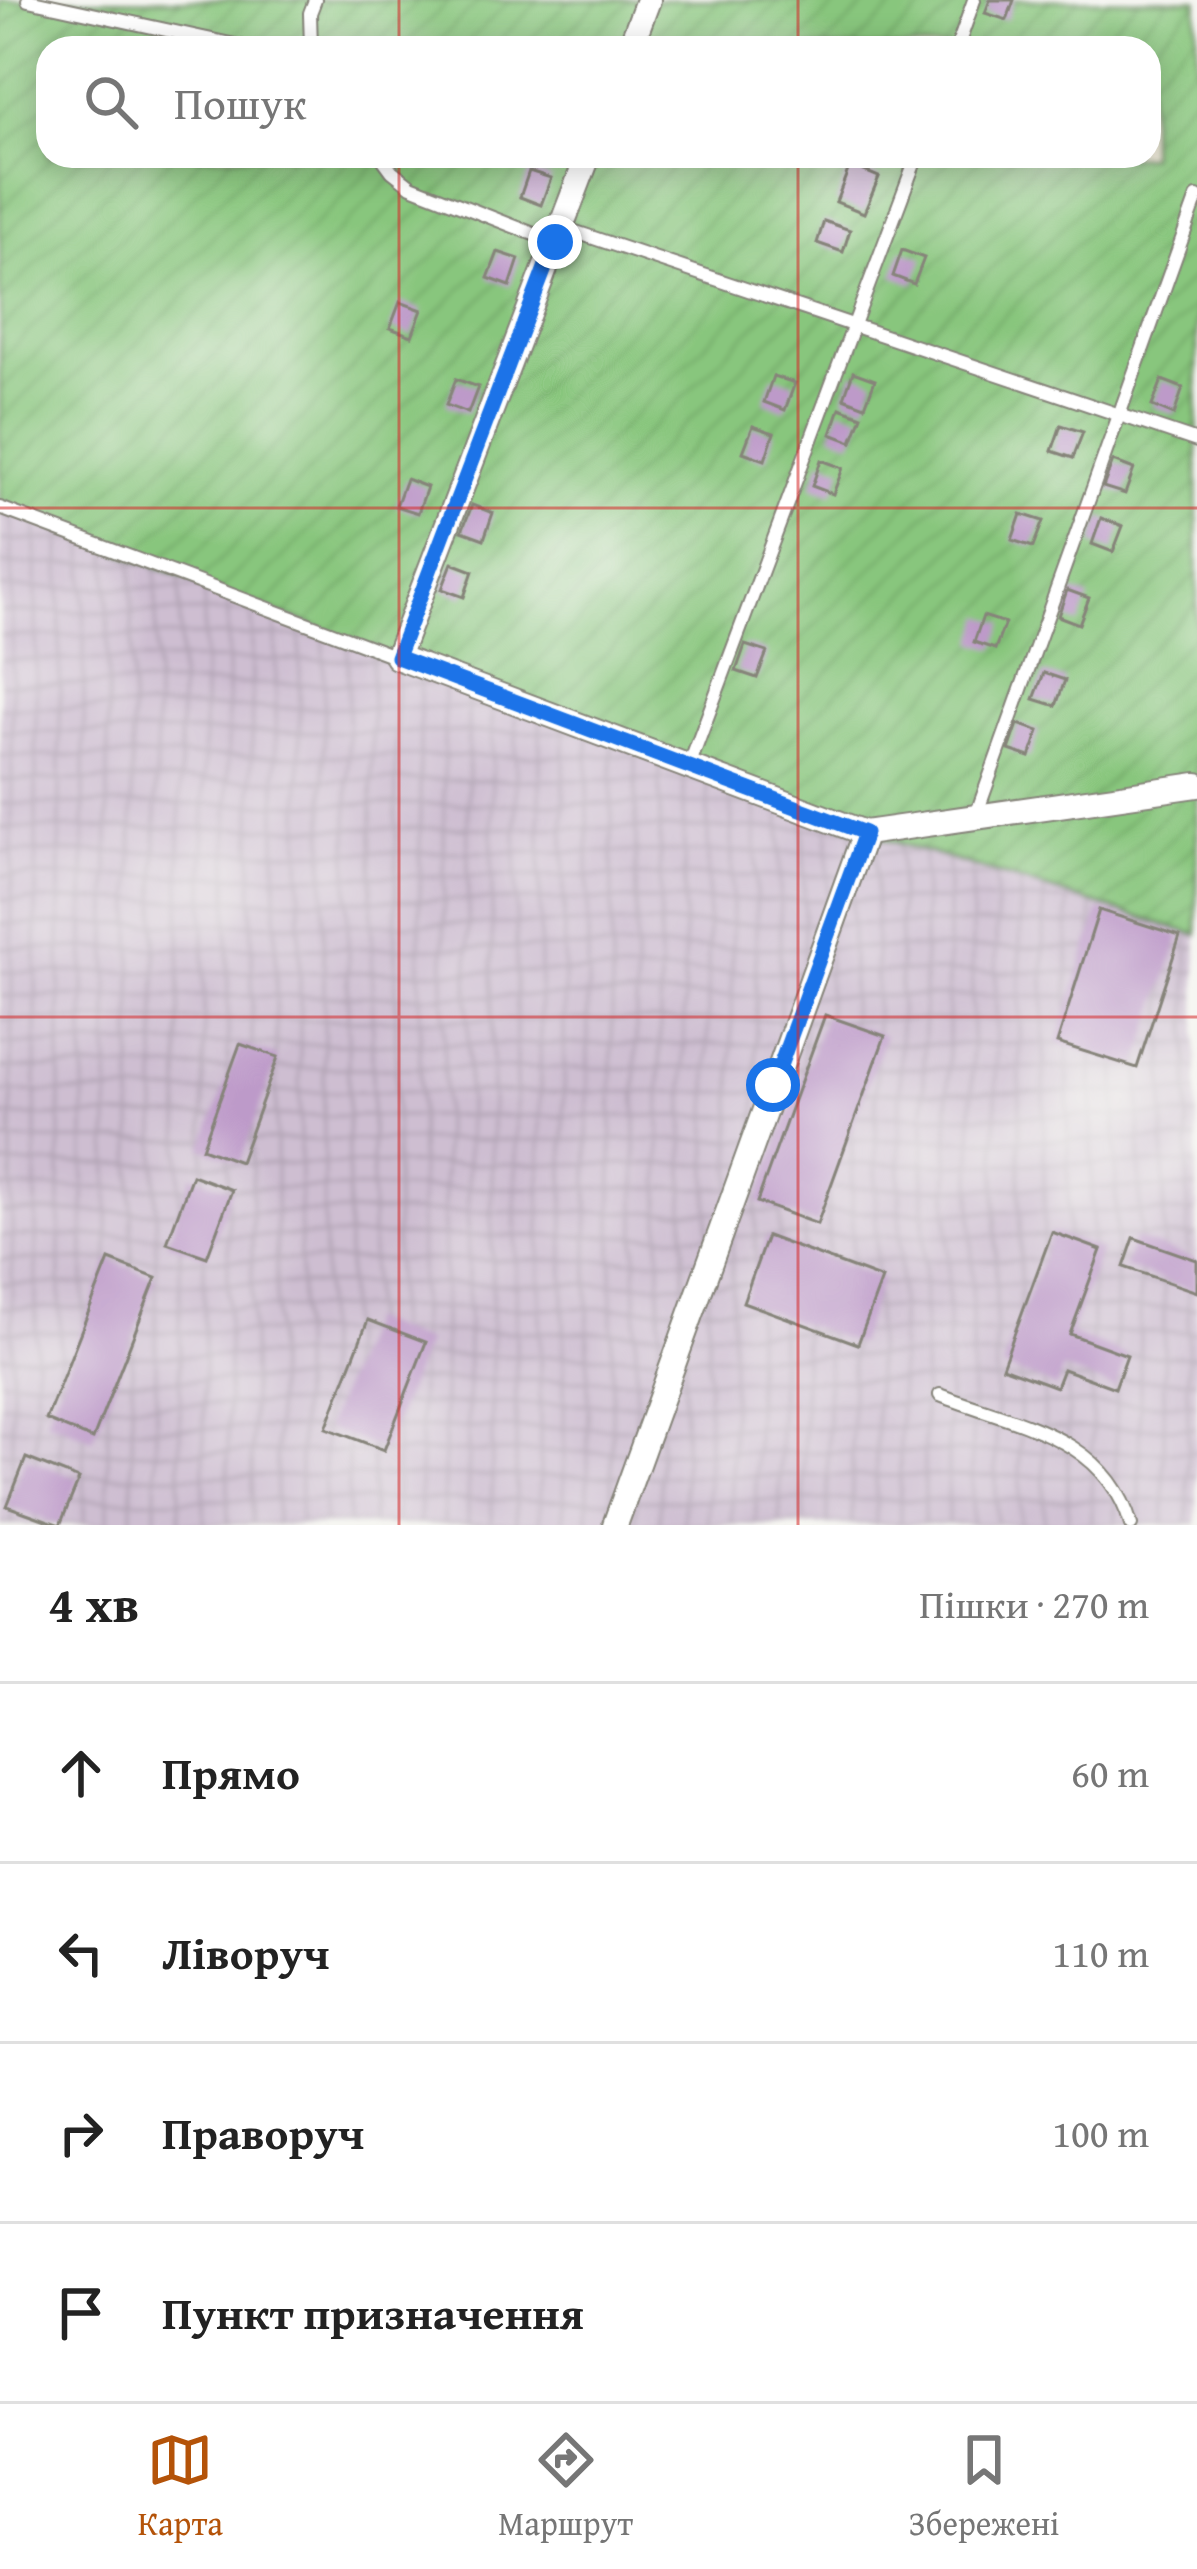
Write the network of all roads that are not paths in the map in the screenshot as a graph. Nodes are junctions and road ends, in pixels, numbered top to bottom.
1 (28, 0) edge
2 (315, 0) edge
3 (648, 0) edge
4 (974, 0) edge
5 (194, 36) edge
6 (311, 36) edge
7 (634, 36) edge
8 (961, 36) edge
9 (393, 168) edge
10 (583, 168) edge
11 (913, 168) edge
12 (1197, 197) edge
13 (558, 235) junction
14 (855, 326) junction
15 (1120, 415) junction
16 (1197, 441) edge
17 (0, 508) edge
18 (397, 657) junction
19 (688, 767) junction
20 (1197, 785) edge
21 (975, 819) junction
22 (865, 833) junction
23 (940, 1395) dead end
24 (615, 1525) edge
25 (1131, 1525) edge

1 - 5 lane
2 - 6 lane
3 - 7 street
4 - 8 lane
9 - 13 lane
10 - 13 street
11 - 14 lane
12 - 15 lane
13 - 14 lane
13 - 18 street
14 - 15 lane
14 - 19 lane
15 - 16 lane
15 - 21 lane
17 - 18 lane
18 - 19 street
19 - 22 street
20 - 21 street
21 - 22 street
22 - 24 street
23 - 25 lane

